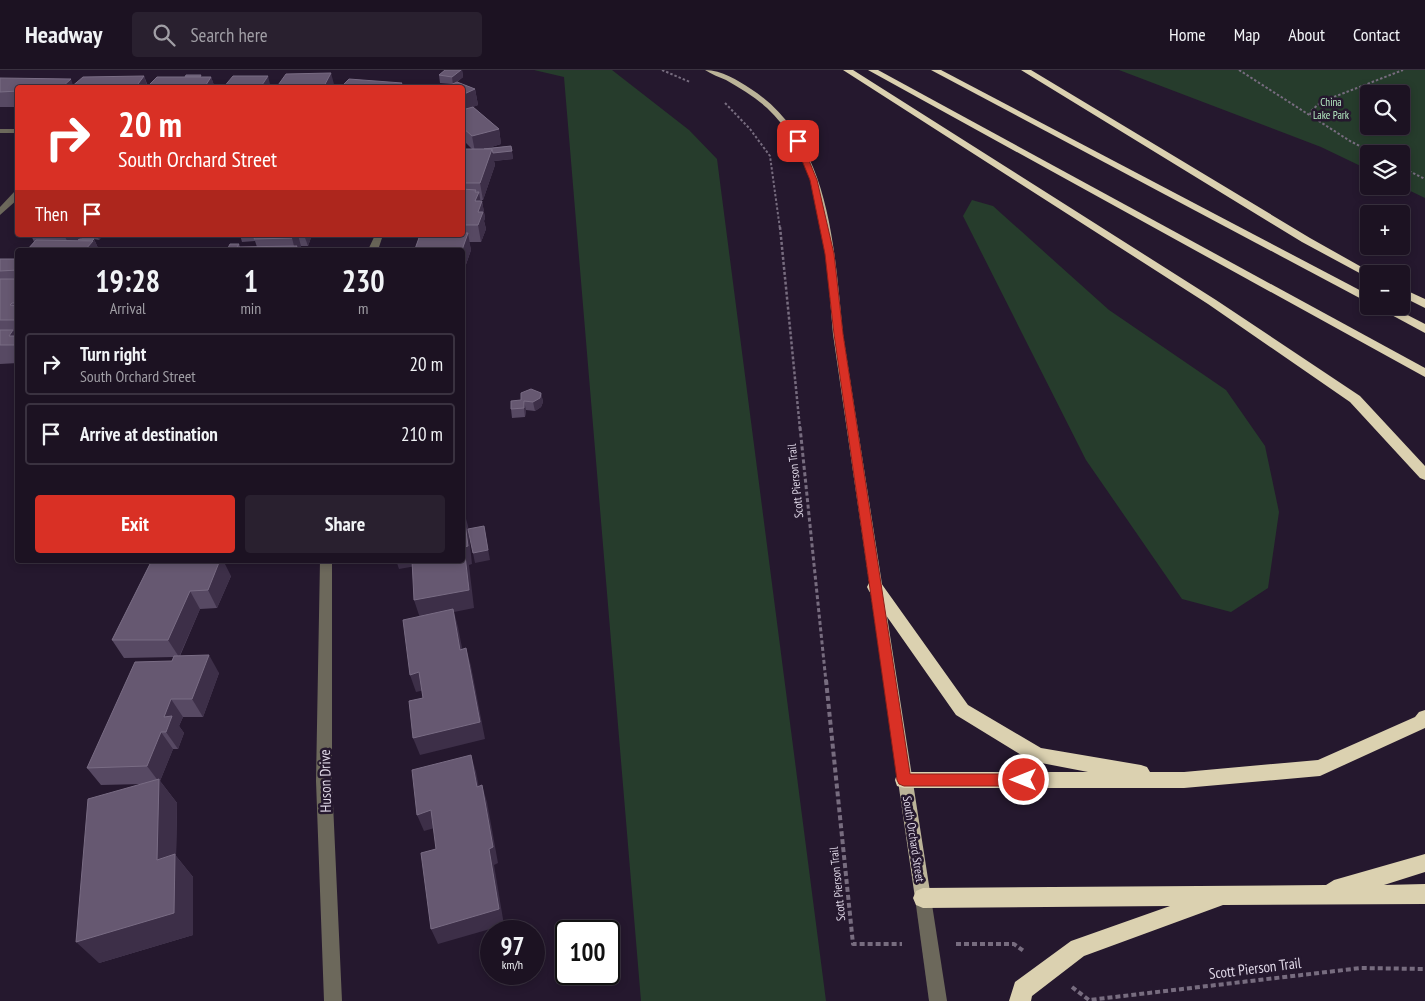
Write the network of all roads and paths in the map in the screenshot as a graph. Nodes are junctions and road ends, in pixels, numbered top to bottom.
1 (662, 70) edge
2 (709, 70) edge
3 (847, 70) edge
4 (872, 70) edge
5 (935, 70) edge
6 (1025, 70) edge
7 (1239, 70) edge
8 (1403, 70) edge
9 (694, 84) dead end
10 (724, 102) dead end
11 (1310, 116) junction
12 (0, 131) edge
13 (15, 131) edge
14 (1360, 146) edge
15 (1410, 172) edge
16 (1425, 179) edge
17 (15, 196) edge
18 (0, 212) edge
19 (1360, 269) edge
20 (1360, 295) edge
21 (1410, 296) edge
22 (1425, 304) edge
23 (1398, 315) edge
24 (1425, 329) edge
25 (1425, 373) edge
26 (1425, 475) edge
27 (326, 563) edge
28 (875, 587) junction
29 (1425, 717) edge
30 (904, 780) junction
31 (1184, 780) junction
32 (1425, 863) edge
33 (1425, 894) edge
34 (1315, 895) junction
35 (1227, 896) junction
36 (923, 898) junction
37 (853, 944) dead end
38 (1425, 969) edge
39 (1088, 1000) edge
40 (333, 1001) edge
41 (938, 1001) edge
42 (1020, 1001) edge

1 - 9 path
2 - 28 main road, South Orchard Street
3 - 26 highway
4 - 25 highway
5 - 20 highway
6 - 19 highway
7 - 11 path
8 - 11 path
10 - 37 path, Scott Pierson Trail
11 - 14 path
12 - 13 street
15 - 16 path
17 - 18 street
21 - 22 highway
23 - 24 highway
27 - 40 street, Huson Drive
28 - 30 main road, South Orchard Street
28 - 31 highway
29 - 31 highway
30 - 31 highway
30 - 36 main road, South Orchard Street
32 - 34 highway
33 - 34 highway
34 - 35 highway
35 - 36 highway
35 - 42 highway
36 - 41 street, South Orchard Street
38 - 39 path, Scott Pierson Trail

